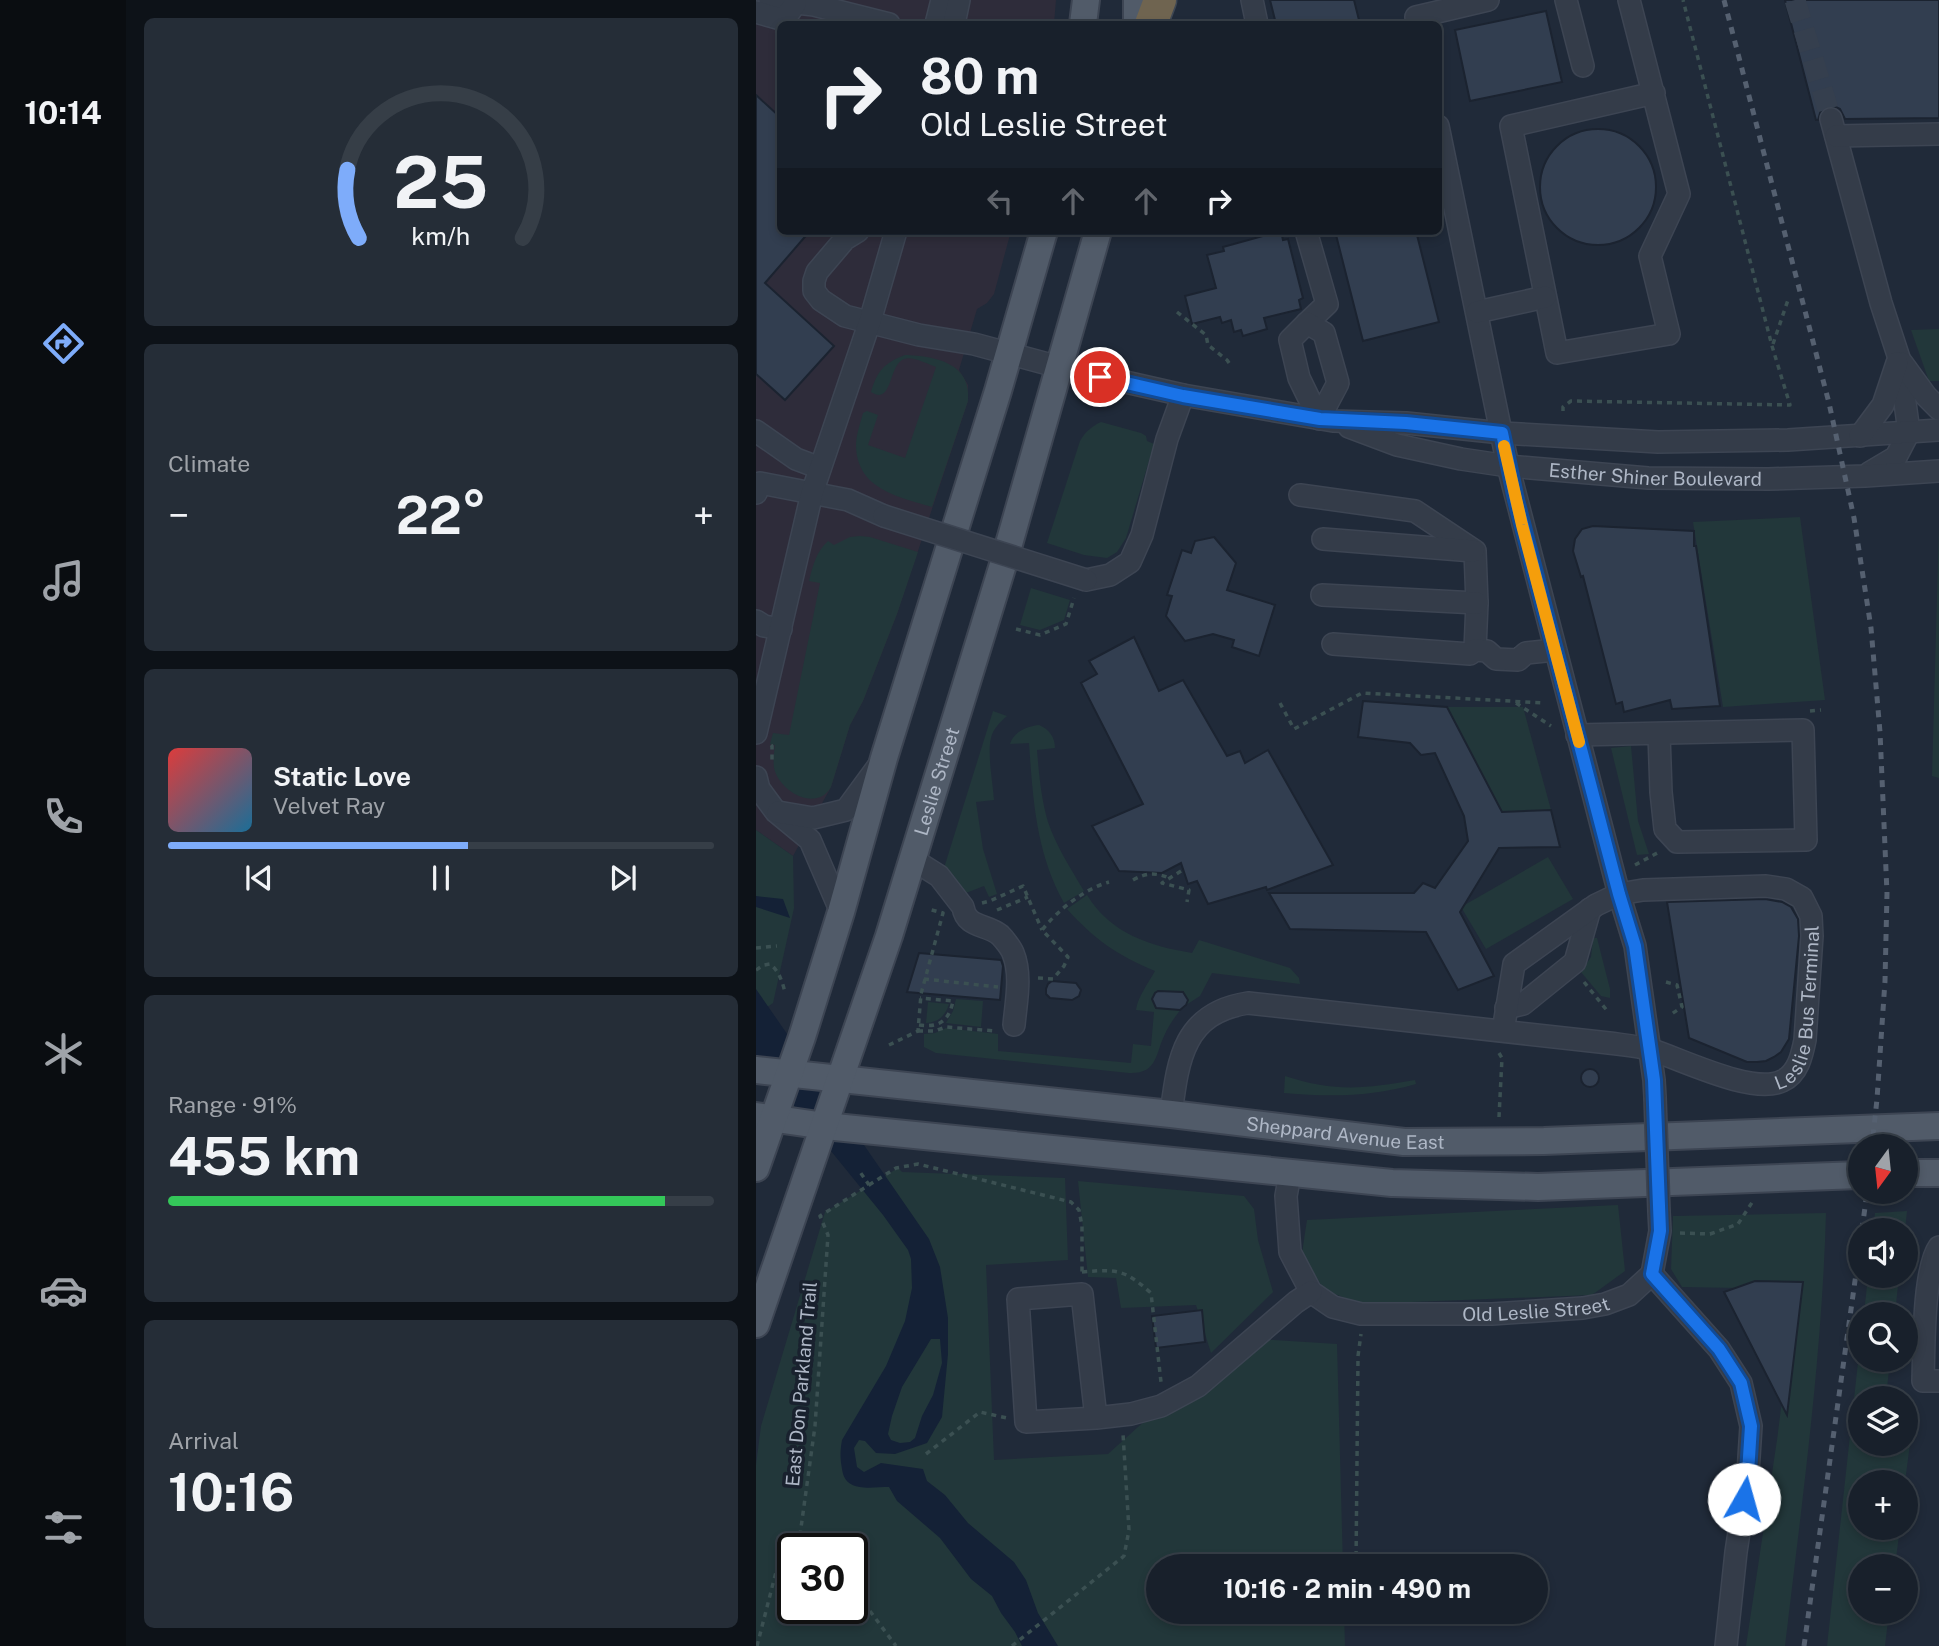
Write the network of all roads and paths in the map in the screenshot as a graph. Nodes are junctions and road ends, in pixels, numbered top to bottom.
1 (770, 0) edge
2 (942, 0) edge
3 (959, 0) edge
4 (1086, 0) edge
5 (1137, 0) edge
6 (1160, 0) edge
7 (1252, 0) edge
8 (1488, 0) edge
9 (1566, 0) edge
10 (1629, 0) edge
11 (1683, 0) edge
12 (803, 8) edge
13 (756, 12) edge
14 (854, 14) edge
15 (1416, 14) edge
16 (878, 21) edge
17 (937, 21) edge
18 (955, 21) edge
19 (1083, 21) edge
20 (1137, 21) edge
21 (1152, 21) edge
22 (1256, 21) edge
23 (1583, 66) dead end
24 (1654, 93) junction
25 (1939, 134) edge
26 (1442, 145) edge
27 (852, 235) edge
28 (895, 235) edge
29 (1043, 235) edge
30 (1097, 235) edge
31 (1307, 235) edge
32 (1545, 297) junction
33 (1789, 297) dead end
34 (1177, 312) dead end
35 (1477, 312) junction
36 (870, 321) junction
37 (1307, 323) junction
38 (1772, 346) junction
39 (1009, 353) junction
40 (1899, 358) junction
41 (1059, 367) junction
42 (1232, 367) dead end
43 (1183, 396) junction
44 (1939, 409) edge
45 (1563, 411) dead end
46 (1326, 420) junction
47 (756, 430) edge
48 (1939, 430) edge
49 (1909, 432) junction
50 (1502, 433) junction
51 (1860, 436) junction
52 (1508, 466) junction
53 (820, 468) junction
54 (1939, 471) edge
55 (1864, 476) junction
56 (756, 493) edge
57 (812, 493) junction
58 (1300, 495) dead end
59 (1323, 539) dead end
60 (1475, 551) junction
61 (1080, 589) junction
62 (1322, 595) dead end
63 (1477, 603) junction
64 (756, 621) edge
65 (780, 629) junction
66 (1016, 629) dead end
67 (1333, 644) dead end
68 (1481, 650) junction
69 (1555, 650) junction
70 (762, 677) edge
71 (1514, 702) junction
72 (1280, 703) dead end
73 (1545, 703) dead end
74 (1551, 726) dead end
75 (1659, 734) junction
76 (1577, 735) junction
77 (760, 738) edge
78 (884, 758) junction
79 (765, 775) edge
80 (776, 812) junction
81 (1677, 842) junction
82 (912, 859) junction
83 (1635, 865) dead end
84 (1181, 870) dead end
85 (1169, 878) junction
86 (1133, 880) dead end
87 (1110, 882) dead end
88 (1619, 894) junction
89 (1028, 897) junction
90 (959, 902) junction
91 (1187, 902) dead end
92 (928, 909) dead end
93 (1590, 909) junction
94 (841, 912) junction
95 (937, 912) junction
96 (1042, 930) junction
97 (778, 946) dead end
98 (756, 948) edge
99 (756, 970) edge
100 (924, 979) junction
101 (1008, 982) junction
102 (1584, 982) dead end
103 (1666, 982) dead end
104 (785, 992) dead end
105 (920, 998) junction
106 (1506, 1008) junction
107 (1609, 1013) dead end
108 (1670, 1015) dead end
109 (1014, 1025) joint
110 (919, 1026) junction
111 (918, 1031) junction
112 (1503, 1031) junction
113 (889, 1045) dead end
114 (1650, 1049) junction
115 (1502, 1058) dead end
116 (756, 1069) edge
117 (790, 1072) junction
118 (841, 1078) junction
119 (1171, 1114) junction
120 (764, 1118) edge
121 (1499, 1119) dead end
122 (825, 1126) junction
123 (1939, 1126) edge
124 (756, 1168) edge
125 (858, 1169) dead end
126 (1939, 1173) edge
127 (1290, 1174) junction
128 (1918, 1174) edge
129 (1848, 1175) edge
130 (869, 1185) junction
131 (1756, 1196) dead end
132 (1679, 1233) dead end
133 (1939, 1247) edge
134 (1082, 1272) junction
135 (1652, 1274) junction
136 (1311, 1292) junction
137 (1082, 1294) junction
138 (756, 1324) edge
139 (1932, 1327) edge
140 (1361, 1335) dead end
141 (1939, 1381) edge
142 (1164, 1404) junction
143 (1122, 1415) junction
144 (1096, 1418) junction
145 (1026, 1422) junction
146 (926, 1454) dead end
147 (800, 1533) edge
148 (1356, 1554) edge
149 (777, 1570) edge
150 (868, 1608) edge
151 (757, 1646) edge
152 (896, 1646) edge
153 (1012, 1646) edge
154 (1726, 1646) edge

1 - 12 street
2 - 17 street
3 - 18 street
4 - 19 main road
5 - 20 main road
6 - 21 highway
7 - 22 street
8 - 15 street
9 - 23 street
10 - 24 street
11 - 38 path
12 - 13 street
12 - 14 street
14 - 16 street
24 - 32 street
24 - 32 street
25 - 40 street
26 - 35 street
27 - 36 street, Esther Shiner Boulevard
28 - 36 street
29 - 39 main road
30 - 41 main road, Leslie Street
31 - 37 street
32 - 35 street
33 - 38 path
34 - 42 path
35 - 50 street
36 - 39 street, Esther Shiner Boulevard
36 - 53 street
37 - 46 street
37 - 46 street
38 - 45 path
39 - 41 street, Esther Shiner Boulevard
39 - 78 main road
40 - 44 street
40 - 49 street
40 - 51 street
41 - 43 street, Esther Shiner Boulevard
41 - 82 main road, Leslie Street
43 - 46 street, Esther Shiner Boulevard
43 - 61 street
46 - 50 street, Esther Shiner Boulevard
46 - 52 street, Esther Shiner Boulevard
47 - 53 street
48 - 49 street, Esther Shiner Boulevard
49 - 51 street, Esther Shiner Boulevard
49 - 55 street
50 - 51 street, Esther Shiner Boulevard
50 - 52 street
52 - 55 street, Esther Shiner Boulevard
52 - 69 street
53 - 57 street
54 - 55 street, Esther Shiner Boulevard
56 - 57 street
57 - 61 street, bridge
57 - 65 street
58 - 60 street
59 - 60 street
60 - 63 street
61 - 66 path
62 - 63 street
63 - 68 street
64 - 65 street
65 - 70 street
67 - 68 street
68 - 69 street
69 - 76 street
70 - 77 street
71 - 72 path
71 - 73 path
71 - 74 path
75 - 76 street
75 - 81 street
75 - 81 street
76 - 88 street
77 - 79 path
78 - 80 street
78 - 94 main road
79 - 80 street
80 - 94 street
81 - 83 path
82 - 90 street
82 - 118 main road, Leslie Street
84 - 85 path
85 - 86 path
85 - 91 path
87 - 96 path
88 - 93 street
88 - 114 street
88 - 114 street, Leslie Bus Terminal
89 - 90 path
89 - 90 path
89 - 96 path
90 - 95 path
90 - 101 street
92 - 95 path
93 - 106 street
93 - 106 street
94 - 117 main road
95 - 100 path
96 - 101 path
97 - 98 path
99 - 104 path
100 - 101 path
100 - 105 path
101 - 109 street
102 - 107 path
103 - 108 path
105 - 110 path
105 - 110 path
106 - 112 street
109 - 111 path
110 - 111 path
111 - 113 path
112 - 114 street
112 - 119 street
114 - 135 street, bridge
115 - 121 path
116 - 117 main road, Sheppard Avenue East
117 - 118 main road, Sheppard Avenue East
117 - 120 main road
118 - 119 main road, Sheppard Avenue East
118 - 122 main road, Leslie Street
119 - 123 main road, Sheppard Avenue East
120 - 122 main road
120 - 124 main road
122 - 127 main road
122 - 138 main road, Leslie Street
125 - 130 path
126 - 128 main road
127 - 129 main road
127 - 136 street
130 - 134 path
130 - 147 path, East Don Parkland Trail
131 - 132 path
133 - 139 street
134 - 137 path
134 - 142 path
135 - 136 street, Old Leslie Street
135 - 154 street
136 - 142 street
137 - 144 street
137 - 145 street
139 - 141 street
140 - 148 path
142 - 143 street
143 - 144 street
143 - 153 path
144 - 145 street
145 - 146 path
149 - 151 path
150 - 152 path

